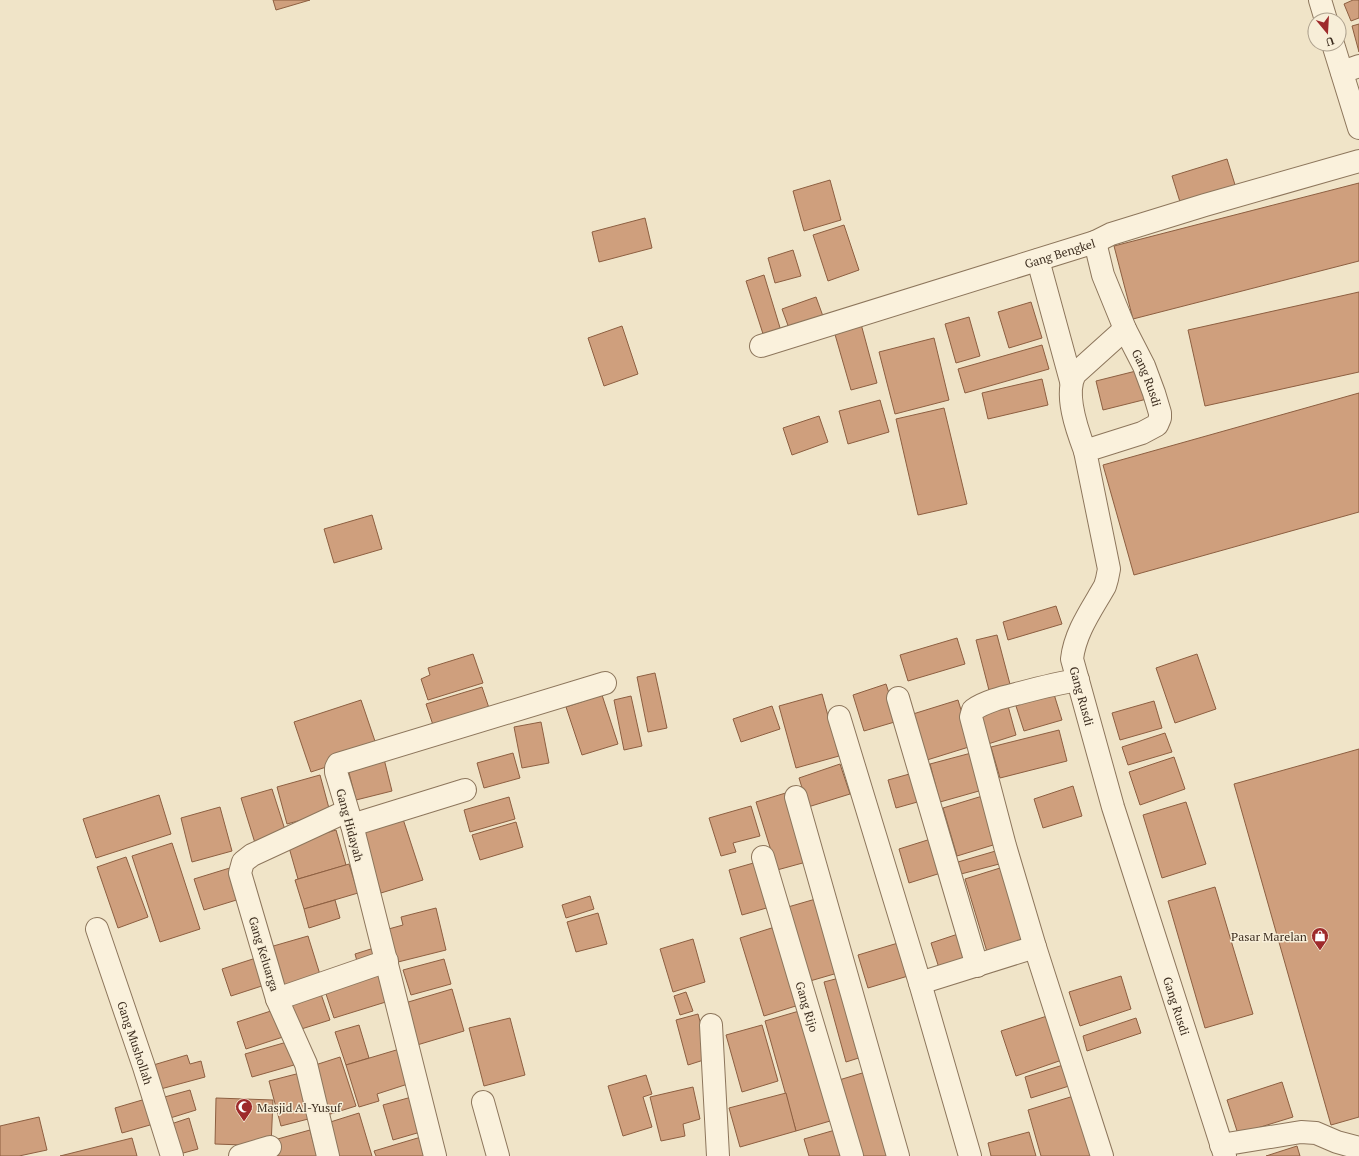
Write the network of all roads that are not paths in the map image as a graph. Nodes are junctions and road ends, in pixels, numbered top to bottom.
1 (1320, 0) edge
2 (1324, 12) edge
3 (1338, 52) edge
4 (1350, 69) edge
5 (1359, 128) edge
6 (1359, 161) edge
7 (1095, 242) junction
8 (1038, 260) junction
9 (1125, 330) junction
10 (761, 346) dead end
11 (1071, 381) junction
12 (1086, 450) junction
13 (1078, 680) junction
14 (605, 683) dead end
15 (898, 698) dead end
16 (839, 717) dead end
17 (465, 790) dead end
18 (796, 797) dead end
19 (350, 818) junction
20 (763, 857) dead end
21 (97, 929) dead end
22 (1036, 947) junction
23 (387, 961) junction
24 (977, 966) junction
25 (920, 983) junction
26 (277, 999) junction
27 (711, 1025) dead end
28 (482, 1102) dead end
29 (270, 1147) dead end
30 (1359, 1148) edge
31 (1223, 1151) edge
32 (172, 1156) edge
33 (240, 1156) edge
34 (328, 1156) edge
35 (435, 1156) edge
36 (498, 1156) edge
37 (718, 1156) edge
38 (852, 1156) edge
39 (898, 1156) edge
40 (970, 1156) edge
41 (1102, 1156) edge

1 - 2 street
3 - 4 street
4 - 5 street
6 - 7 street, Gang Bengkel
7 - 8 street, Gang Bengkel
7 - 9 street, Gang Rusdi
8 - 10 street, Gang Bengkel
8 - 11 street
9 - 11 street
9 - 12 street, Gang Rusdi
11 - 12 street
12 - 13 street, Gang Rusdi
13 - 22 street
13 - 31 street, Gang Rusdi
14 - 19 street, Gang Hidayah
15 - 24 street
16 - 25 street
17 - 19 street
18 - 39 street
19 - 23 street, Gang Hidayah
19 - 26 street, Gang Keluarga
20 - 38 street, Gang Rijo
21 - 32 street, Gang Mushollah
22 - 24 street
22 - 41 street
23 - 26 street
23 - 35 street, Gang Hidayah
24 - 25 street
25 - 40 street
26 - 34 street, Gang Keluarga
27 - 37 street
28 - 36 street
29 - 33 street
30 - 31 street

